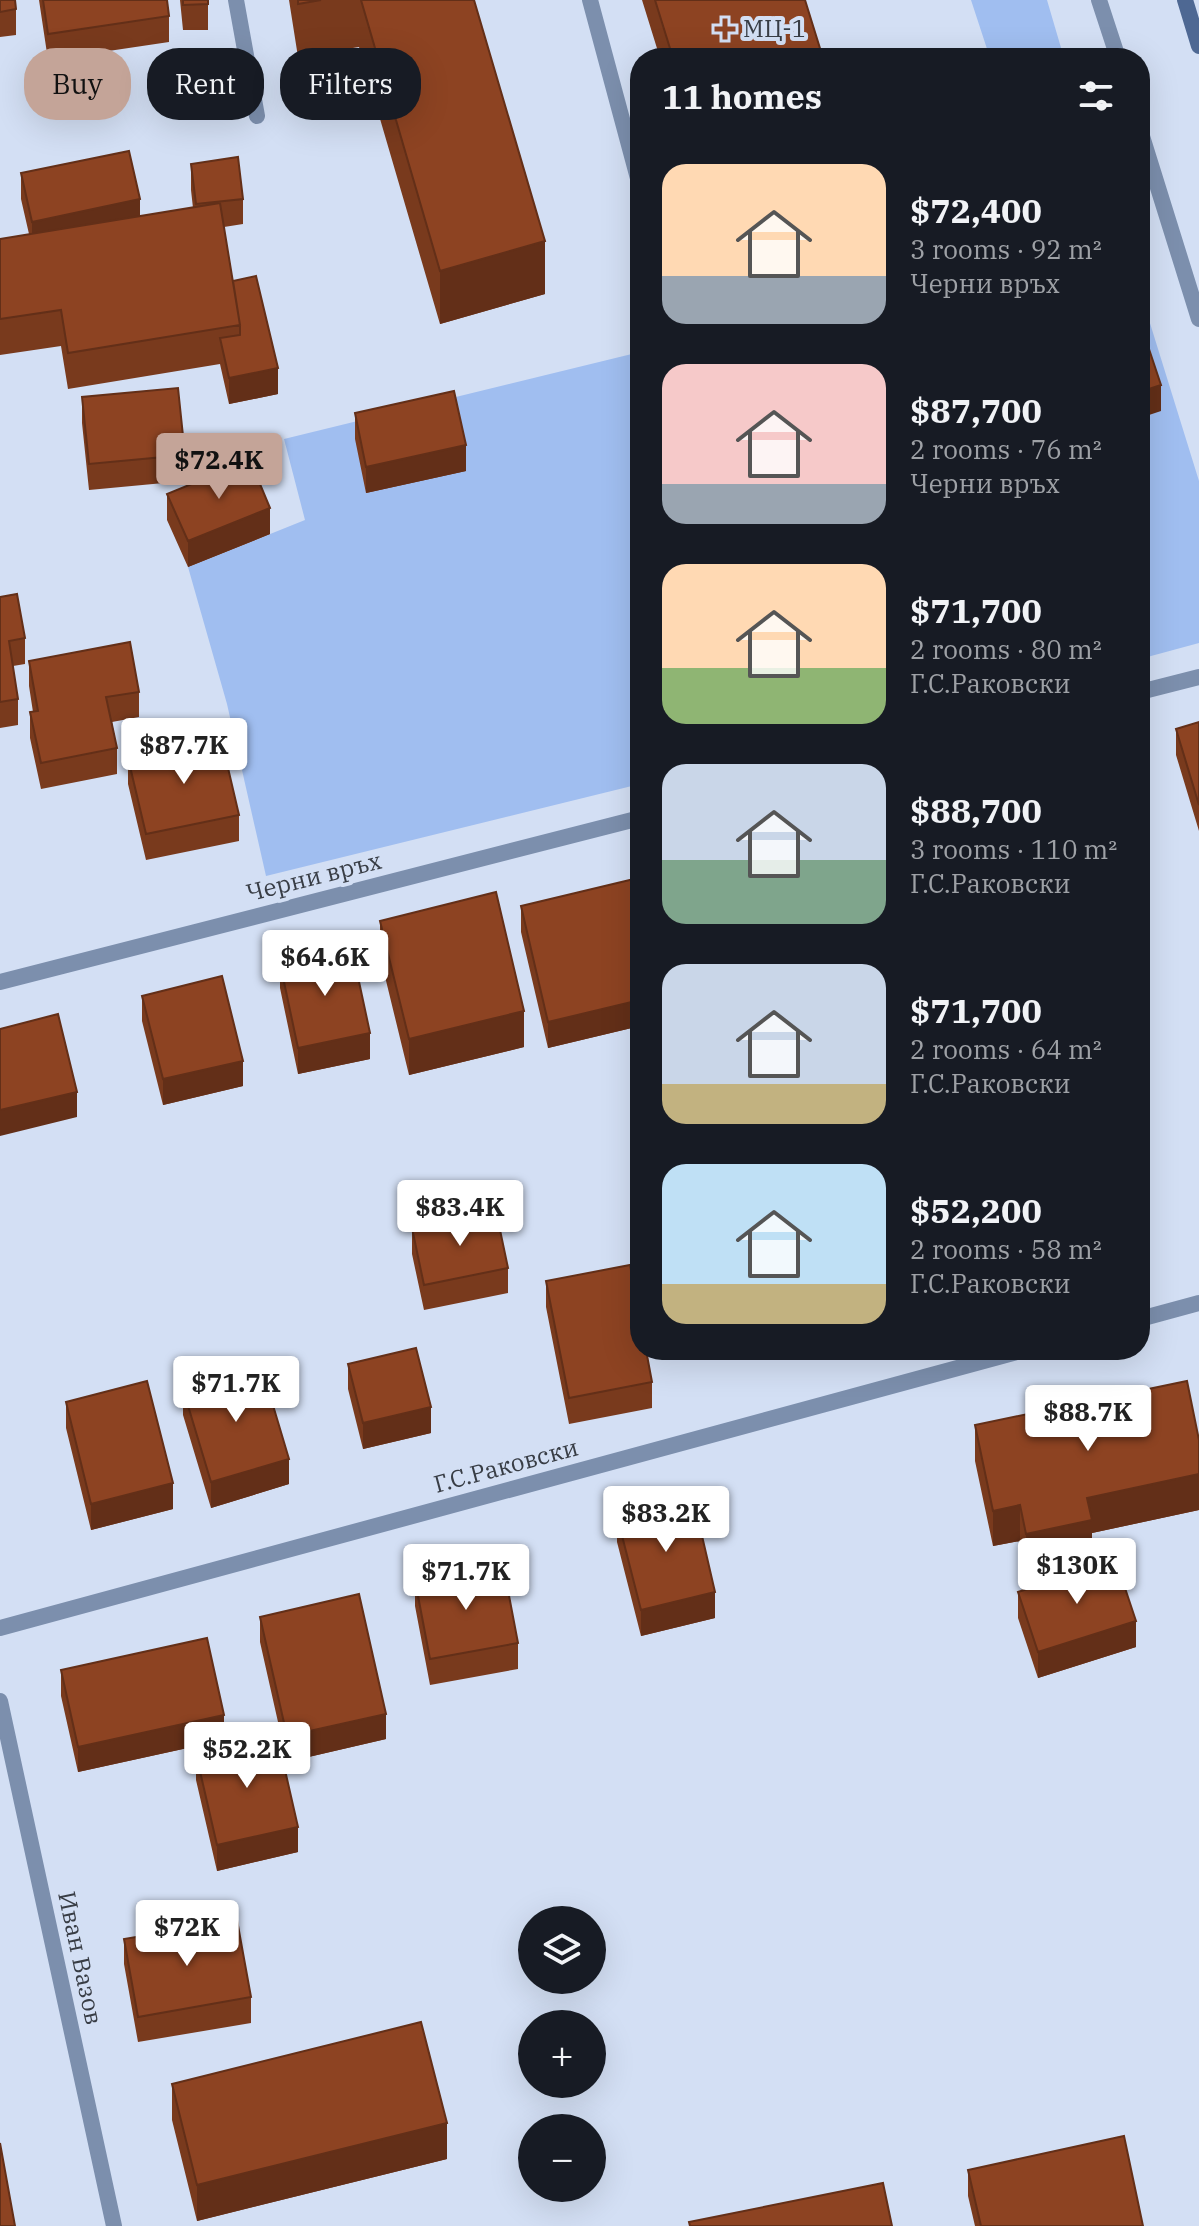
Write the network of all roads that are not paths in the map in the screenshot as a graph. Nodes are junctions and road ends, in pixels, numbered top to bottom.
1 (236, 0) edge
2 (590, 0) edge
3 (1099, 0) edge
4 (1185, 0) edge
5 (1199, 46) edge
6 (245, 48) edge
7 (1115, 48) edge
8 (630, 149) edge
9 (1150, 162) edge
10 (1199, 319) edge
11 (1199, 677) edge
12 (1150, 689) edge
13 (630, 821) edge
14 (0, 982) edge
15 (1199, 1303) edge
16 (1150, 1316) edge
17 (987, 1360) edge
18 (0, 1628) edge
19 (0, 1701) edge
20 (114, 2226) edge

1 - 6 street
2 - 8 street
3 - 7 street
4 - 5 main road
9 - 10 street
11 - 12 street
13 - 14 street, Черни връх
15 - 16 street
17 - 18 street, Г.С.Раковски
19 - 20 street, Иван Вазов

